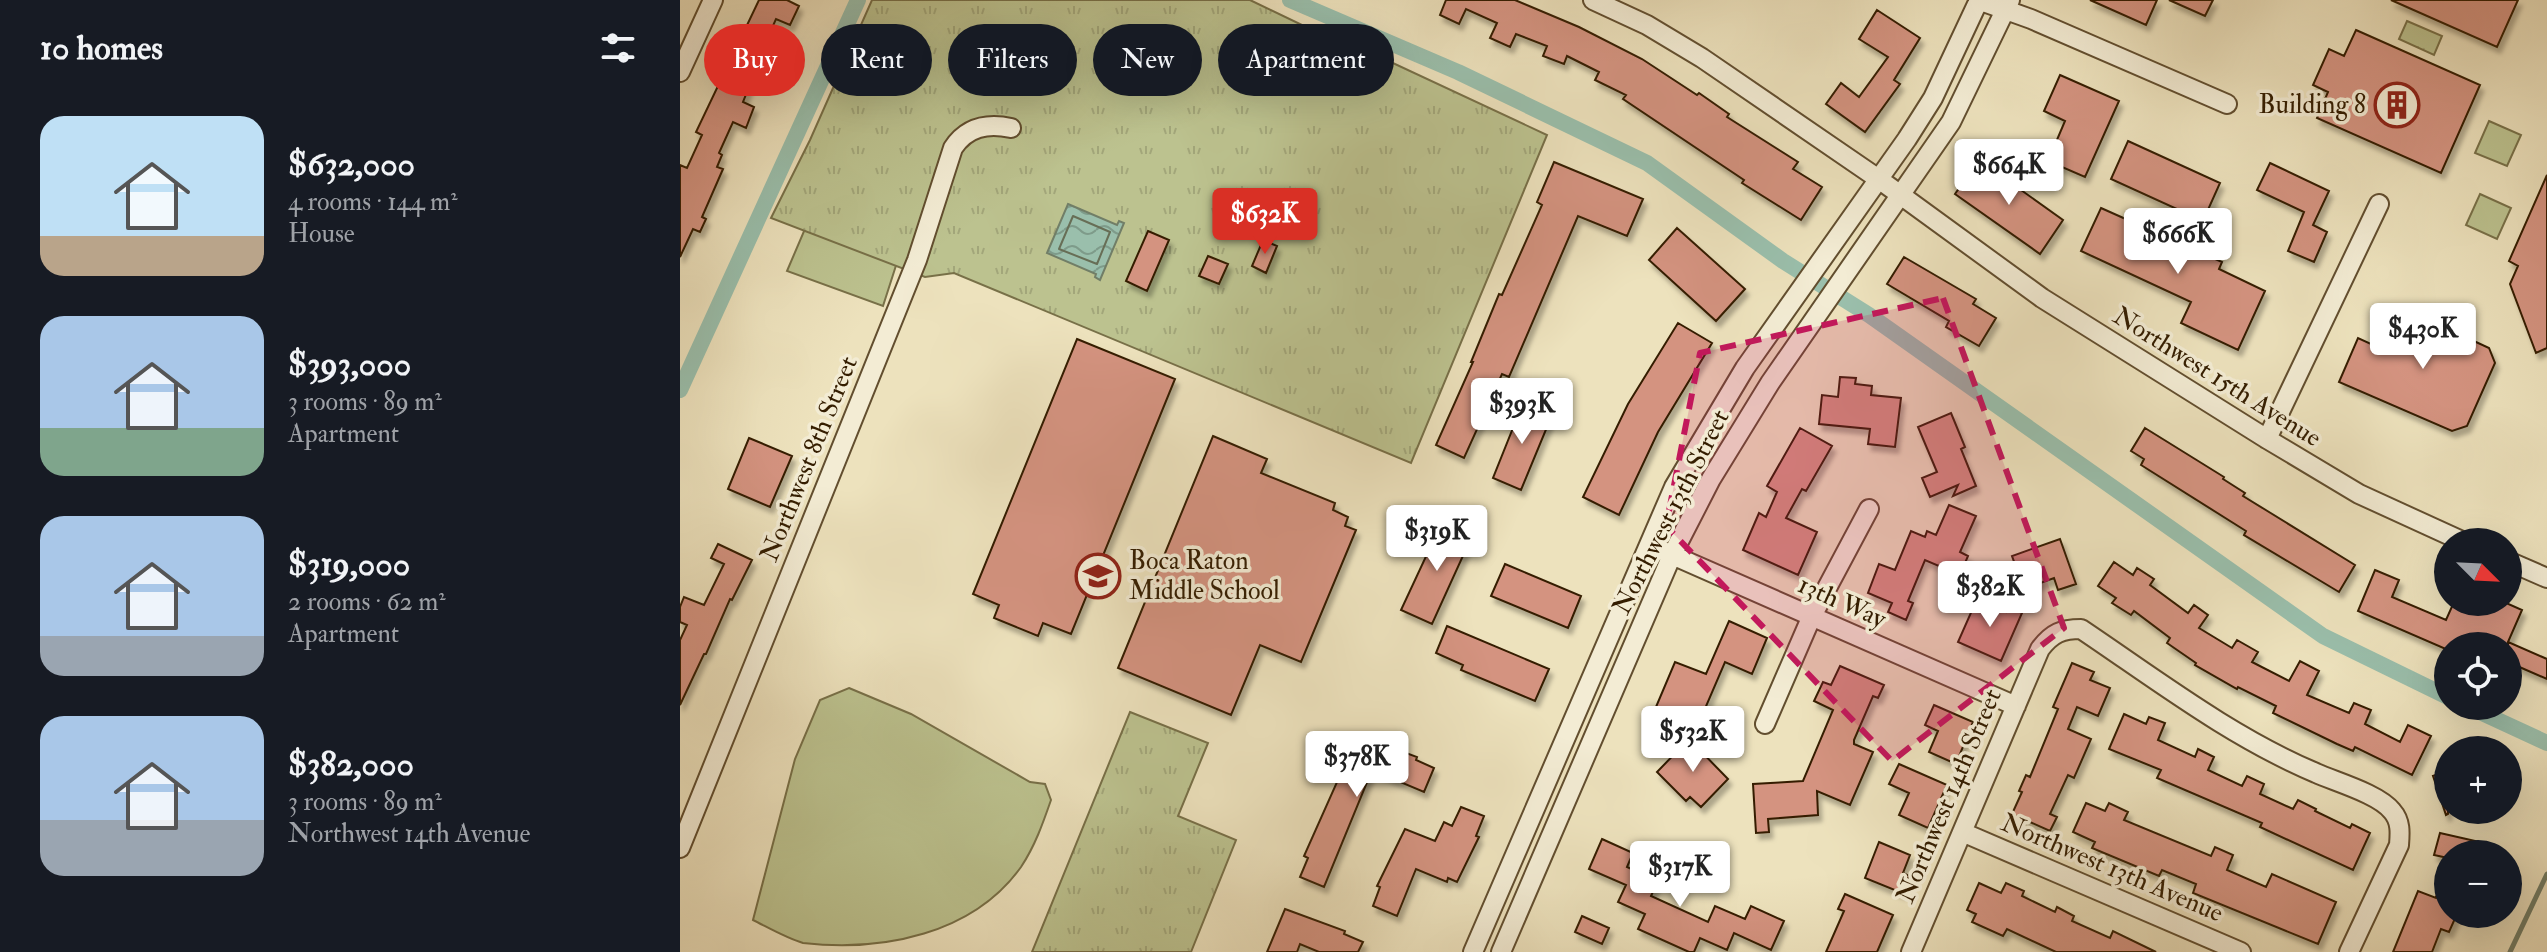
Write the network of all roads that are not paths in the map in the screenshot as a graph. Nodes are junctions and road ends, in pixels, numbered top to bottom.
1 (713, 0) edge
2 (1978, 0) edge
3 (1598, 1) edge
4 (2007, 5) edge
5 (680, 72) edge
6 (2227, 104) dead end
7 (1011, 128) dead end
8 (1880, 180) junction
9 (1902, 196) junction
10 (2379, 204) dead end
11 (2267, 439) junction
12 (1869, 509) dead end
13 (2434, 528) edge
14 (1647, 544) junction
15 (1672, 555) junction
16 (2522, 567) edge
17 (2547, 578) edge
18 (1811, 618) junction
19 (2016, 706) junction
20 (1765, 724) dead end
21 (1962, 832) junction
22 (680, 848) edge
23 (1473, 952) edge
24 (1501, 952) edge
25 (1911, 952) edge
26 (2241, 952) edge
27 (2349, 952) edge

1 - 5 street
2 - 4 street
2 - 8 street, Northwest 13th Street
3 - 8 street, Northwest 15th Avenue
4 - 6 street
4 - 9 street, Northwest 13th Street
7 - 22 street, Northwest 8th Street
8 - 9 street, Northwest 15th Avenue
8 - 14 street, Northwest 13th Street
9 - 11 street, Northwest 15th Avenue
9 - 15 street, Northwest 13th Street
10 - 11 street
11 - 13 street, Northwest 15th Avenue
12 - 18 street
14 - 15 street, 13th Way
14 - 23 street, Northwest 13th Street
15 - 18 street, 13th Way
15 - 24 street, Northwest 13th Street
16 - 17 street
18 - 19 street, 13th Way
18 - 20 street
19 - 21 street, Northwest 14th Street
19 - 27 street, Northwest 14th Street
21 - 25 street, Northwest 14th Street
21 - 26 street, Northwest 13th Avenue

